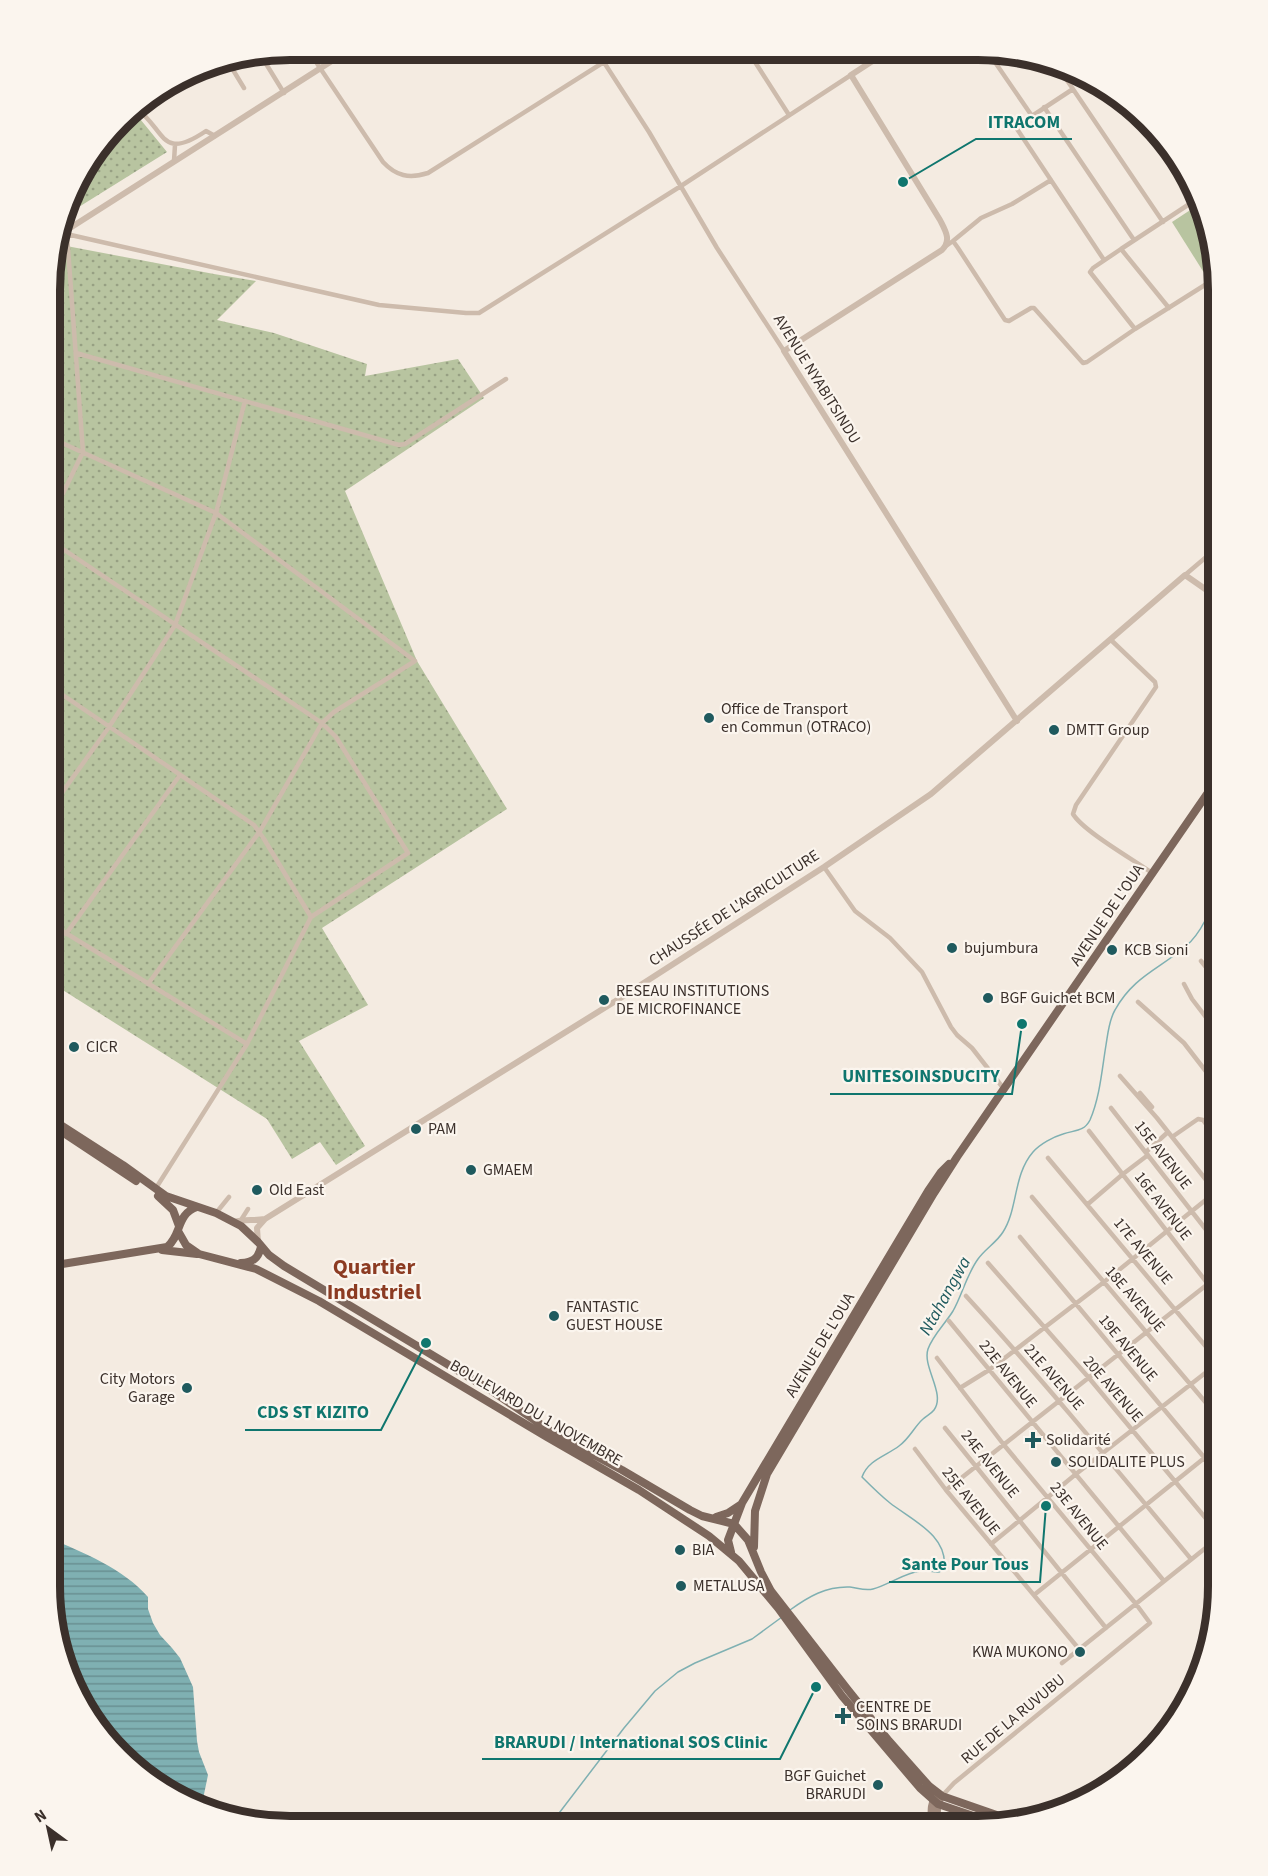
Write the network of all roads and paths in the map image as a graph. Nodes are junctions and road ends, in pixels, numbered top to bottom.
1 (314, 60) edge
2 (333, 60) edge
3 (607, 60) edge
4 (754, 60) edge
5 (874, 60) edge
6 (994, 60) edge
7 (265, 61) edge
8 (604, 62) junction
9 (232, 68) edge
10 (319, 69) junction
11 (851, 75) junction
12 (1064, 76) edge
13 (244, 88) dead end
14 (1072, 89) junction
15 (284, 93) junction
16 (1044, 107) junction
17 (143, 113) edge
18 (789, 115) junction
19 (1032, 116) junction
20 (215, 136) junction
21 (175, 145) junction
22 (174, 161) junction
23 (1051, 180) junction
24 (681, 186) junction
25 (1191, 203) edge
26 (1163, 222) junction
27 (68, 231) edge
28 (67, 235) edge
29 (1134, 240) junction
30 (953, 241) junction
31 (64, 244) edge
32 (946, 246) junction
33 (1121, 249) junction
34 (1104, 260) junction
35 (1208, 283) edge
36 (1169, 308) junction
37 (1135, 329) junction
38 (784, 351) junction
39 (76, 353) junction
40 (506, 379) dead end
41 (245, 402) junction
42 (60, 442) edge
43 (83, 452) junction
44 (60, 499) edge
45 (216, 513) junction
46 (60, 547) edge
47 (1208, 555) edge
48 (1185, 575) junction
49 (1208, 590) edge
50 (175, 625) junction
51 (1111, 640) junction
52 (60, 693) edge
53 (1017, 721) junction
54 (322, 723) junction
55 (109, 727) junction
56 (180, 775) junction
57 (1208, 792) edge
58 (60, 795) edge
59 (260, 831) junction
60 (824, 867) junction
61 (1152, 873) junction
62 (311, 917) junction
63 (60, 930) edge
64 (66, 934) junction
65 (1201, 961) dead end
66 (1208, 970) edge
67 (148, 984) junction
68 (1184, 984) dead end
69 (1138, 1002) dead end
70 (1208, 1019) edge
71 (247, 1044) junction
72 (1208, 1074) edge
73 (1120, 1076) dead end
74 (1004, 1089) junction
75 (1140, 1093) dead end
76 (1111, 1108) dead end
77 (60, 1125) edge
78 (1208, 1127) edge
79 (60, 1130) edge
80 (1089, 1131) dead end
81 (1168, 1132) junction
82 (1174, 1136) junction
83 (1147, 1153) junction
84 (1048, 1158) dead end
85 (1123, 1174) junction
86 (1208, 1180) edge
87 (157, 1191) junction
88 (931, 1192) junction
89 (229, 1197) dead end
90 (1032, 1197) dead end
91 (1208, 1199) edge
92 (1088, 1204) junction
93 (198, 1207) junction
94 (248, 1209) dead end
95 (1192, 1211) junction
96 (216, 1213) junction
97 (266, 1219) junction
98 (237, 1221) junction
99 (178, 1228) junction
100 (1167, 1231) junction
101 (1208, 1232) edge
102 (1020, 1237) dead end
103 (260, 1245) junction
104 (155, 1250) junction
105 (199, 1254) junction
106 (1133, 1258) junction
107 (239, 1263) junction
108 (988, 1263) dead end
109 (60, 1264) edge
110 (1104, 1281) junction
111 (1208, 1284) joint
112 (966, 1296) dead end
113 (1075, 1304) junction
114 (1176, 1310) junction
115 (949, 1321) dead end
116 (1044, 1327) junction
117 (1147, 1332) junction
118 (409, 1341) junction
119 (1015, 1350) junction
120 (1208, 1350) edge
121 (404, 1351) junction
122 (1118, 1356) junction
123 (936, 1358) dead end
124 (989, 1370) junction
125 (1208, 1370) edge
126 (1089, 1378) junction
127 (1191, 1383) junction
128 (960, 1388) junction
129 (1059, 1401) junction
130 (1208, 1404) edge
131 (1162, 1407) junction
132 (1032, 1422) junction
133 (945, 1428) dead end
134 (1132, 1430) junction
135 (1004, 1444) junction
136 (915, 1449) dead end
137 (1103, 1453) junction
138 (1208, 1455) edge
139 (1204, 1458) junction
140 (1208, 1463) edge
141 (975, 1467) junction
142 (1076, 1473) junction
143 (621, 1474) junction
144 (1175, 1481) junction
145 (946, 1490) junction
146 (1048, 1497) junction
147 (742, 1503) junction
148 (1147, 1506) junction
149 (712, 1518) junction
150 (1020, 1521) junction
151 (1208, 1521) edge
152 (734, 1524) junction
153 (1120, 1527) junction
154 (991, 1544) junction
155 (1208, 1546) edge
156 (1091, 1550) junction
157 (755, 1555) junction
158 (736, 1558) junction
159 (1191, 1559) junction
160 (1063, 1573) junction
161 (1164, 1581) junction
162 (1034, 1595) junction
163 (1136, 1604) junction
164 (780, 1607) junction
165 (1150, 1623) joint
166 (1107, 1628) junction
167 (1079, 1649) junction
168 (1062, 1663) dead end
169 (937, 1801) junction
170 (971, 1806) junction
171 (998, 1815) edge
172 (933, 1816) edge
173 (936, 1816) edge
174 (945, 1816) edge
175 (971, 1816) joint

1 - 10 street
2 - 10 street
3 - 8 street
4 - 18 street
5 - 11 street
6 - 19 street
7 - 15 street
8 - 10 street
8 - 24 street, AVENUE NYABITSINDU
9 - 13 street
10 - 15 street
11 - 18 street
11 - 32 street
12 - 14 street
14 - 16 street
14 - 26 street
15 - 20 street
16 - 19 street
16 - 29 street
17 - 21 street
18 - 24 street
19 - 23 street
20 - 21 street
20 - 22 street
21 - 22 street
22 - 27 street
23 - 30 street
23 - 34 street
24 - 28 street
24 - 38 street, AVENUE NYABITSINDU
25 - 26 street
26 - 29 street
29 - 33 street
30 - 32 street
30 - 37 street
31 - 39 street
32 - 38 street
33 - 34 street
33 - 36 street
34 - 37 street
35 - 36 street
36 - 37 street
38 - 53 street, AVENUE NYABITSINDU
39 - 41 street
39 - 43 street
40 - 41 street
41 - 45 street
42 - 43 street
43 - 44 street
43 - 45 street
45 - 50 street
45 - 54 street
46 - 50 street
47 - 48 street, CHAUSSÉE DE L'AGRICULTURE
48 - 49 street
48 - 51 street, CHAUSSÉE DE L'AGRICULTURE
50 - 54 street
50 - 55 street
51 - 53 street, CHAUSSÉE DE L'AGRICULTURE
51 - 61 street
52 - 55 street
53 - 60 street, CHAUSSÉE DE L'AGRICULTURE
54 - 59 street
54 - 62 street
55 - 56 street
55 - 58 street
56 - 59 street
56 - 64 street
57 - 61 main road, AVENUE DE L'OUA
59 - 62 street
59 - 67 street
60 - 74 street
60 - 97 street, CHAUSSÉE DE L'AGRICULTURE
61 - 74 main road, AVENUE DE L'OUA
62 - 71 street
63 - 64 street
64 - 67 street
65 - 66 street
67 - 71 street
68 - 70 street
69 - 72 street
71 - 87 street
73 - 81 street
74 - 88 main road, AVENUE DE L'OUA
75 - 82 street
76 - 83 street, 15E AVENUE
77 - 87 main road
78 - 82 street
79 - 87 main road
80 - 85 street, 16E AVENUE
81 - 82 street
81 - 83 street
82 - 86 street
83 - 85 street
83 - 95 street, 15E AVENUE
84 - 92 street, 17E AVENUE
85 - 92 street
85 - 100 street, 16E AVENUE
87 - 93 main road, BOULEVARD DU 1 NOVEMBRE
87 - 99 main road
88 - 147 main road, AVENUE DE L'OUA
88 - 157 main road, AVENUE DE L'OUA
89 - 96 street
90 - 110 street, 18E AVENUE
91 - 95 street
92 - 106 street, 17E AVENUE
93 - 96 main road, BOULEVARD DU 1 NOVEMBRE
93 - 99 main road
94 - 98 street
95 - 100 street
95 - 101 street, 15E AVENUE
96 - 98 main road, BOULEVARD DU 1 NOVEMBRE
97 - 98 street, CHAUSSÉE DE L'AGRICULTURE
97 - 103 street
98 - 103 main road, BOULEVARD DU 1 NOVEMBRE
99 - 104 main road
99 - 105 main road
100 - 106 street
100 - 111 street, 16E AVENUE
102 - 113 street, 19E AVENUE
103 - 107 main road
103 - 118 main road, BOULEVARD DU 1 NOVEMBRE
104 - 105 main road, BOULEVARD DU 1 NOVEMBRE
104 - 109 main road, BOULEVARD DU 1 NOVEMBRE
105 - 107 main road, BOULEVARD DU 1 NOVEMBRE
106 - 110 street
106 - 114 street, 17E AVENUE
107 - 121 main road, BOULEVARD DU 1 NOVEMBRE
108 - 116 street, 20E AVENUE
110 - 113 street
110 - 117 street, 18E AVENUE
111 - 114 street
112 - 119 street, 21E AVENUE
113 - 116 street
113 - 122 street, 19E AVENUE
114 - 117 street
114 - 120 street, 17E AVENUE
115 - 124 street, 22E AVENUE
116 - 119 street
116 - 126 street, 20E AVENUE
117 - 122 street
117 - 127 street, 18E AVENUE
118 - 121 main road
118 - 143 main road, BOULEVARD DU 1 NOVEMBRE
119 - 124 street
119 - 129 street, 21E AVENUE
121 - 143 main road, BOULEVARD DU 1 NOVEMBRE
122 - 126 street
122 - 131 street, 19E AVENUE
123 - 128 street, 23E AVENUE
124 - 128 street
124 - 132 street, 22E AVENUE
125 - 127 street
126 - 129 street
126 - 134 street, 20E AVENUE
127 - 130 street, 18E AVENUE
127 - 131 street
128 - 135 street, 23E AVENUE
129 - 132 street
129 - 137 street, 21E AVENUE
131 - 134 street
131 - 139 street, 19E AVENUE
132 - 135 street
132 - 142 street, 22E AVENUE
133 - 141 street, 24E AVENUE
134 - 137 street
134 - 144 street, 20E AVENUE
135 - 141 street
135 - 146 street, 23E AVENUE
136 - 145 street, 25E AVENUE
137 - 142 street
137 - 148 street, 21E AVENUE
138 - 139 street
139 - 140 street, 19E AVENUE
139 - 144 street
141 - 145 street
141 - 150 street, 24E AVENUE
142 - 146 street
142 - 153 street, 22E AVENUE
143 - 149 main road, BOULEVARD DU 1 NOVEMBRE
143 - 158 main road, BOULEVARD DU 1 NOVEMBRE
144 - 148 street
144 - 151 street, 20E AVENUE
145 - 154 street, 25E AVENUE
146 - 150 street
146 - 156 street, 23E AVENUE
147 - 149 main road
147 - 152 main road, AVENUE DE L'OUA
148 - 153 street
148 - 159 street, 21E AVENUE
149 - 152 main road, BOULEVARD DU 1 NOVEMBRE
150 - 154 street
150 - 160 street, 24E AVENUE
152 - 157 main road, BOULEVARD DU 1 NOVEMBRE
152 - 158 main road, AVENUE DE L'OUA
153 - 156 street
153 - 161 street, 22E AVENUE
154 - 162 street, 25E AVENUE
155 - 159 street
156 - 160 street
156 - 163 street, 23E AVENUE
157 - 158 main road
157 - 164 main road, BOULEVARD DU 1 NOVEMBRE
158 - 164 main road, BOULEVARD DU 1 NOVEMBRE
159 - 161 street
160 - 162 street
160 - 166 street, 24E AVENUE
161 - 163 street
162 - 167 street, 25E AVENUE
163 - 165 street, 23E AVENUE
163 - 166 street
164 - 169 main road, BOULEVARD DU 1 NOVEMBRE
165 - 169 street, RUE DE LA RUVUBU
166 - 167 street
167 - 168 street
169 - 170 main road
169 - 172 main road
169 - 173 main road
169 - 174 street
169 - 175 main road
170 - 171 main road
170 - 175 street

